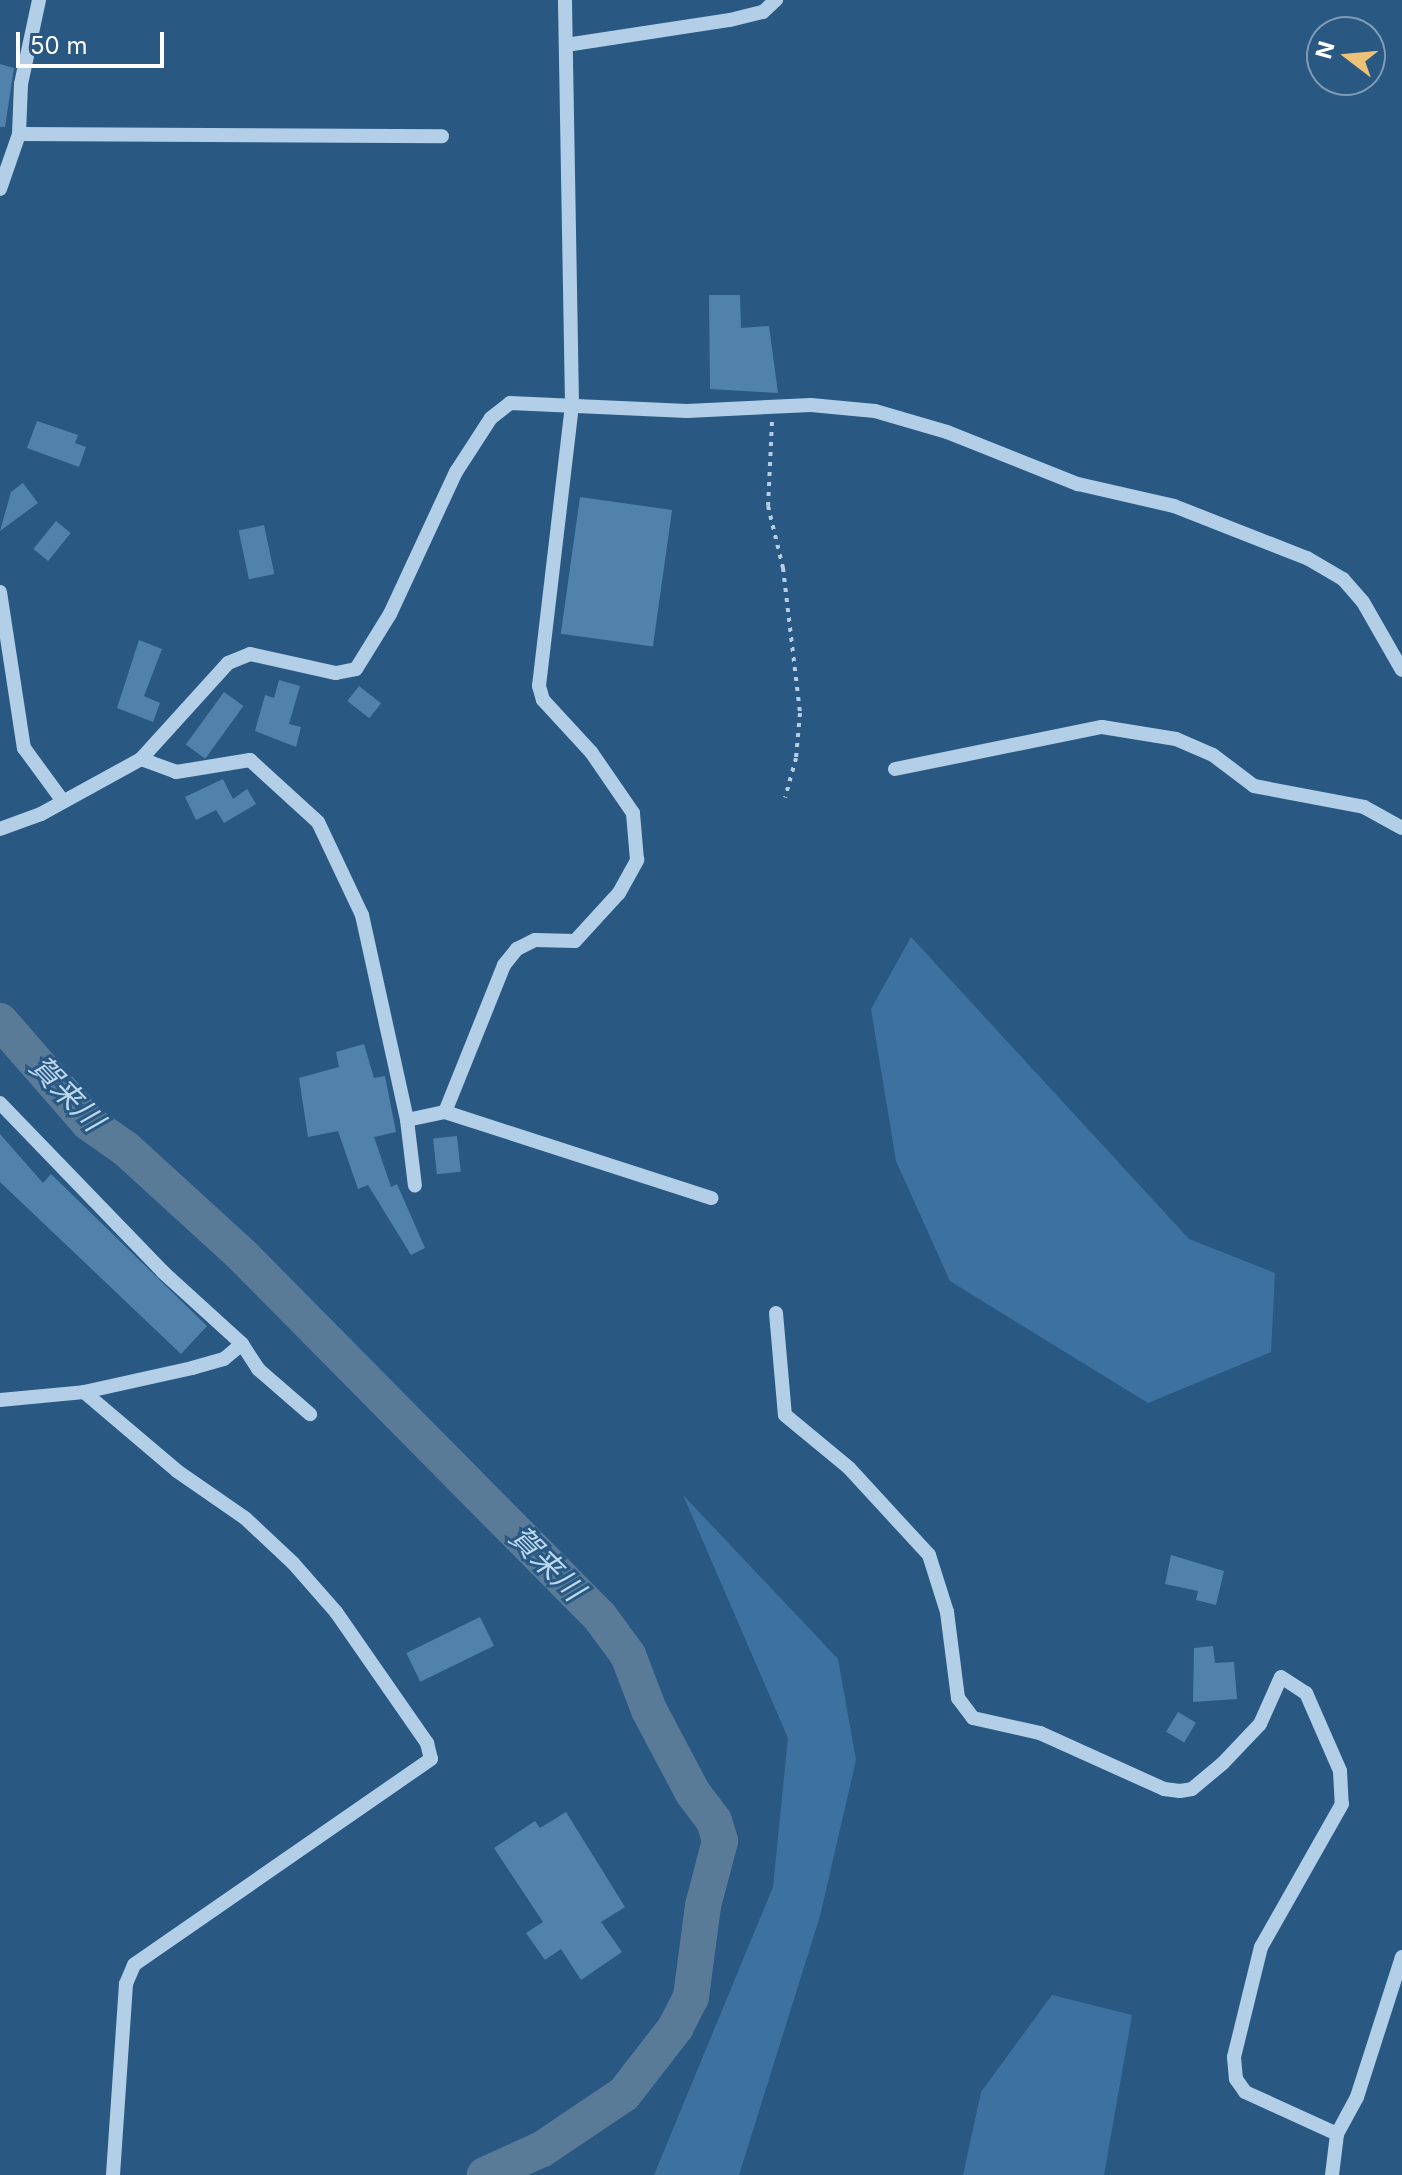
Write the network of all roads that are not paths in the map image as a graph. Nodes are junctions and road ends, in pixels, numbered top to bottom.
1 (39, 0) edge
2 (565, 0) edge
3 (776, 0) edge
4 (566, 45) junction
5 (19, 134) junction
6 (442, 136) dead end
7 (0, 189) edge
8 (572, 403) junction
9 (0, 592) edge
10 (1402, 670) edge
11 (141, 759) junction
12 (895, 769) dead end
13 (62, 800) junction
14 (1402, 828) edge
15 (0, 829) edge
16 (0, 1103) edge
17 (445, 1112) junction
18 (407, 1120) junction
19 (415, 1186) dead end
20 (711, 1198) dead end
21 (776, 1313) dead end
22 (242, 1344) junction
23 (84, 1392) junction
24 (0, 1400) edge
25 (310, 1414) dead end
26 (1402, 1957) edge
27 (1337, 2134) junction
28 (113, 2175) edge
29 (1332, 2175) edge

1 - 5 street
2 - 4 street
3 - 4 street
4 - 8 street
5 - 6 street
5 - 7 street
8 - 10 street
8 - 11 street
8 - 17 street
9 - 13 street
11 - 13 street
11 - 18 street
12 - 14 street
13 - 15 street
16 - 22 street
17 - 18 street
17 - 20 street
18 - 19 street
21 - 27 street
22 - 23 street
22 - 25 street
23 - 24 street
23 - 28 street
26 - 27 street
27 - 29 street

